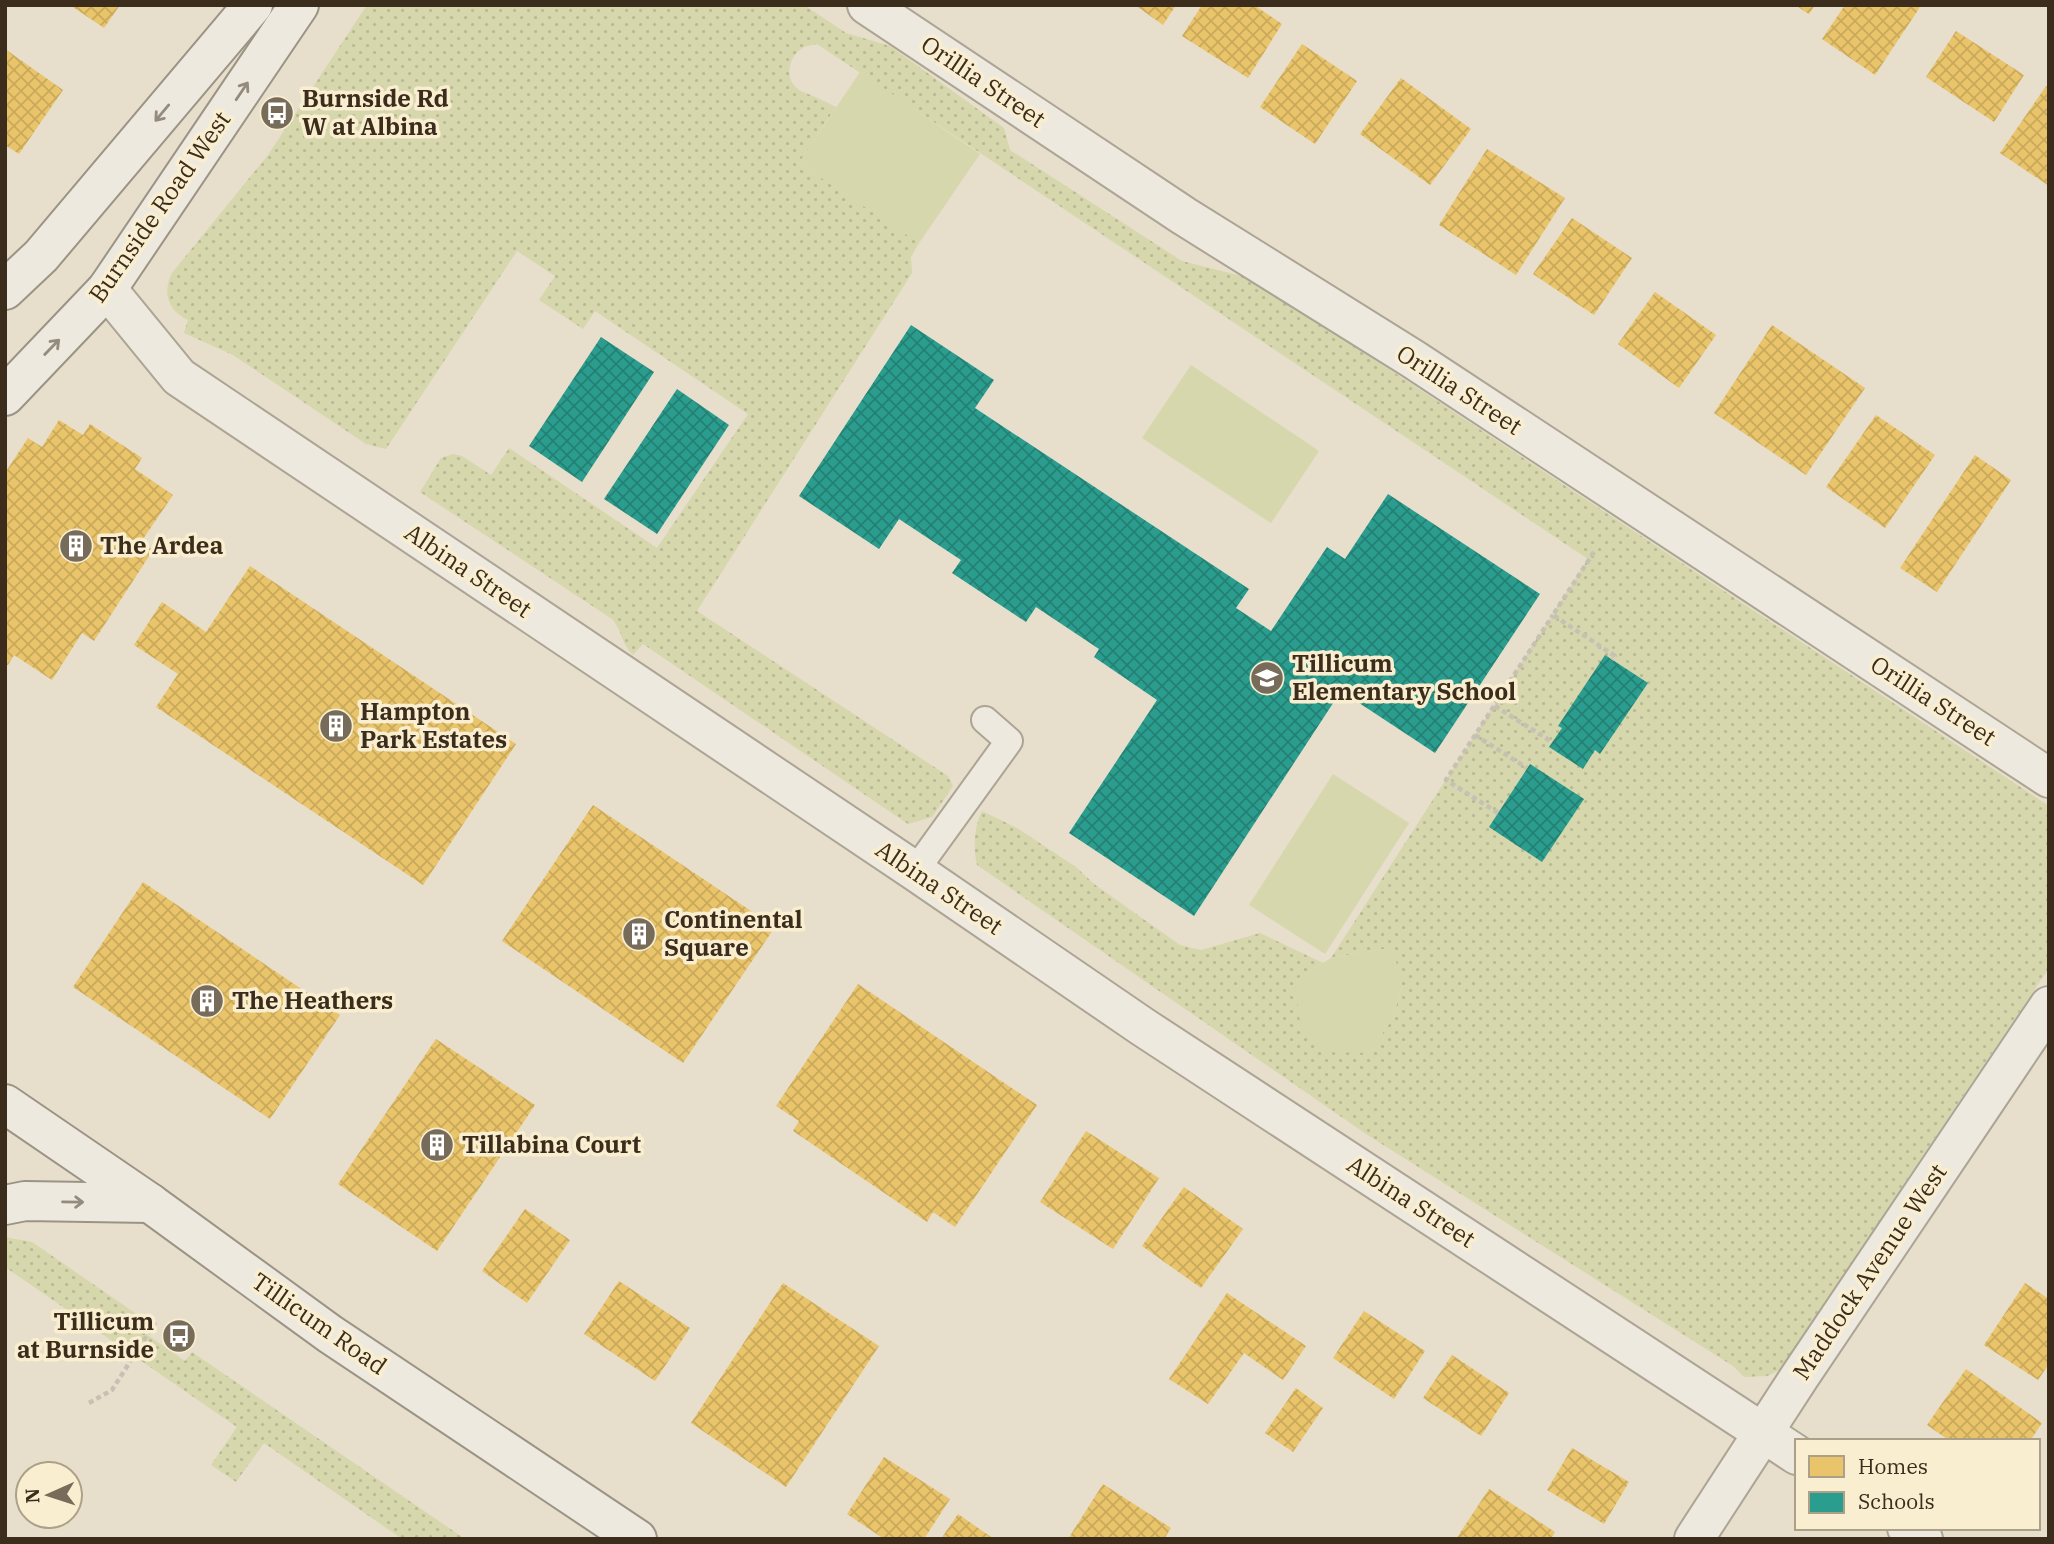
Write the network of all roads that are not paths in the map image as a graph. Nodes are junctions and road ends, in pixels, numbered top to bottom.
1 (253, 5) edge
2 (299, 5) edge
3 (867, 5) edge
4 (107, 289) junction
5 (5, 290) edge
6 (5, 396) edge
7 (985, 720) dead end
8 (2049, 778) edge
9 (915, 871) junction
10 (2049, 1006) edge
11 (5, 1104) edge
12 (150, 1203) junction
13 (5, 1205) edge
14 (1763, 1433) junction
15 (1795, 1454) edge
16 (637, 1539) edge
17 (1694, 1539) edge

1 -> 5 street
4 -> 2 street, Burnside Road West
3 - 8 street, Orillia Street
6 -> 4 street, Burnside Road West
4 - 9 street, Albina Street
7 - 9 lane
9 - 14 street, Albina Street
10 - 14 street, Maddock Avenue West
11 - 12 street, Tillicum Road
13 -> 12 street
12 - 16 street, Tillicum Road
14 - 15 street, Albina Street
14 - 17 street, Maddock Avenue West

